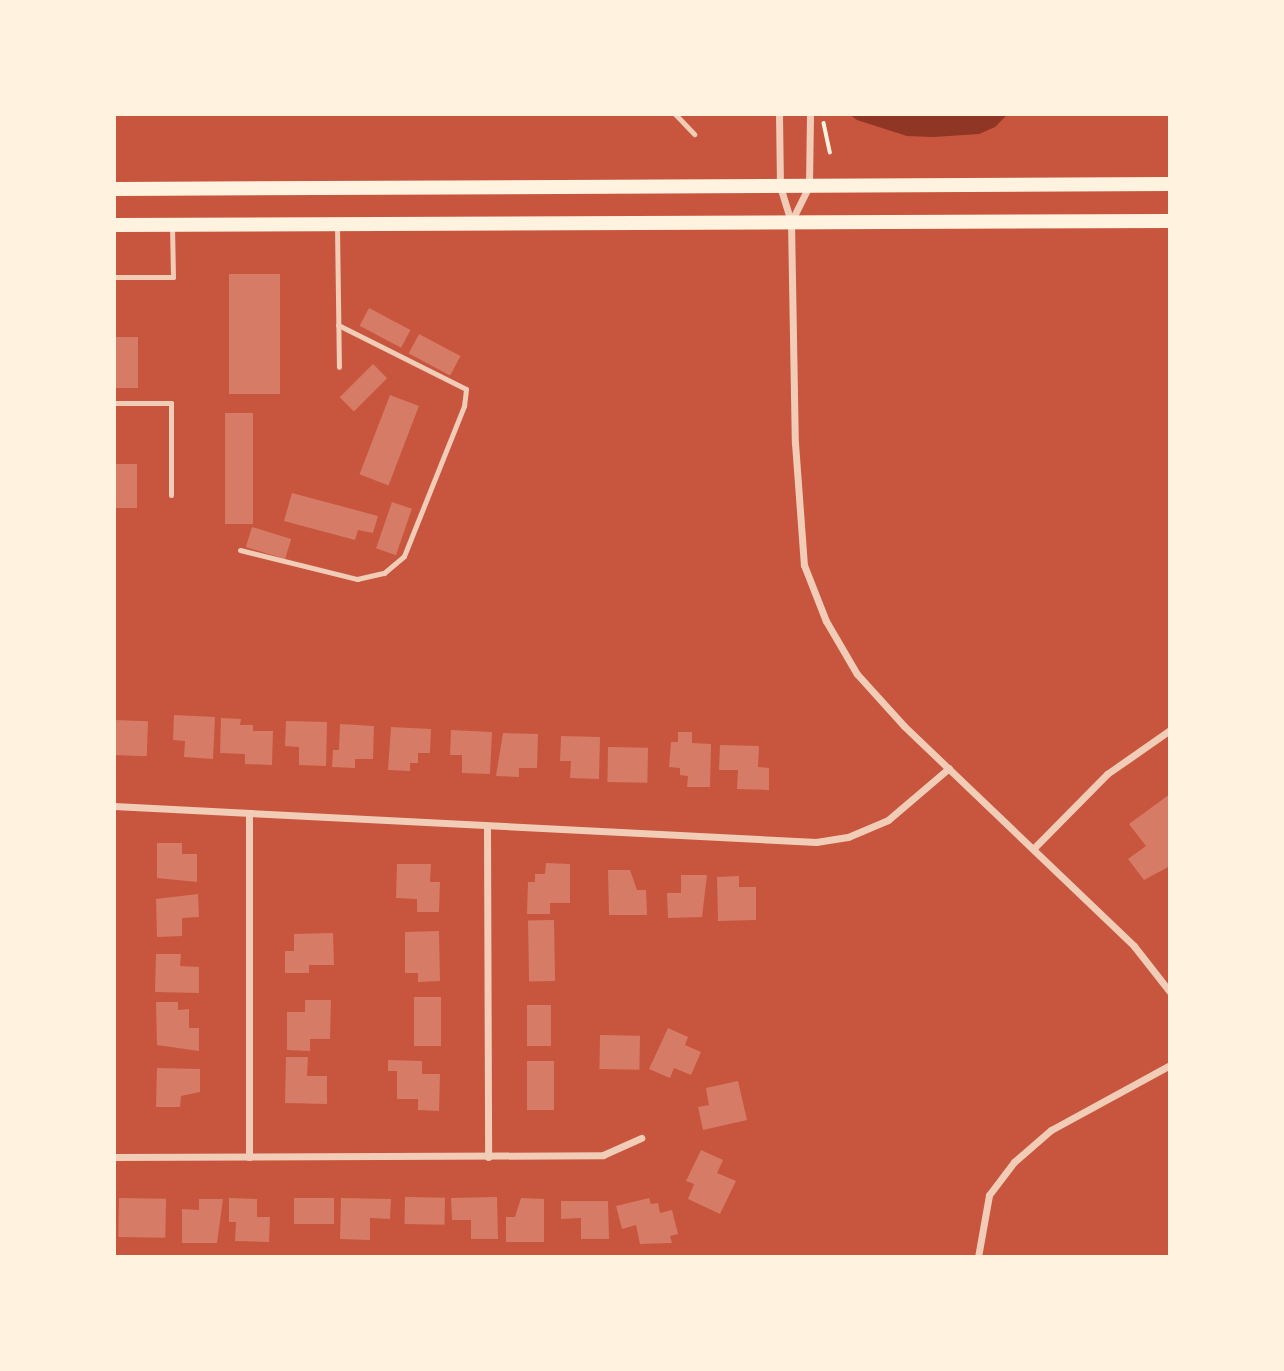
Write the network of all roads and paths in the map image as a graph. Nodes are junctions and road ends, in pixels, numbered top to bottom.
1 (675, 114) edge
2 (779, 114) edge
3 (810, 114) edge
4 (824, 114) edge
5 (694, 134) dead end
6 (830, 152) dead end
7 (1170, 184) edge
8 (780, 186) junction
9 (809, 186) junction
10 (114, 189) edge
11 (1170, 221) edge
12 (791, 222) junction
13 (337, 224) junction
14 (114, 225) edge
15 (172, 225) junction
16 (114, 277) edge
17 (338, 325) junction
18 (339, 367) dead end
19 (114, 403) edge
20 (171, 495) dead end
21 (240, 550) dead end
22 (1170, 730) edge
23 (948, 768) junction
24 (114, 806) edge
25 (249, 814) junction
26 (487, 827) junction
27 (1034, 848) junction
28 (1170, 992) edge
29 (1170, 1065) edge
30 (641, 1138) dead end
31 (114, 1157) edge
32 (249, 1157) junction
33 (488, 1157) junction
34 (978, 1257) edge

1 - 5 lane
2 - 8 street
3 - 9 street
4 - 6 path
7 - 9 main road
8 - 9 main road
8 - 10 main road
8 - 12 street
9 - 12 street
11 - 12 main road
12 - 13 main road
12 - 23 street
13 - 15 main road
13 - 17 lane
14 - 15 main road
15 - 16 lane
17 - 18 lane
17 - 21 lane
19 - 20 lane
22 - 27 street
23 - 26 street
23 - 27 street
24 - 25 street
25 - 26 street
25 - 32 street
26 - 33 street
27 - 28 street
29 - 34 street
30 - 33 street
31 - 32 street
32 - 33 street

